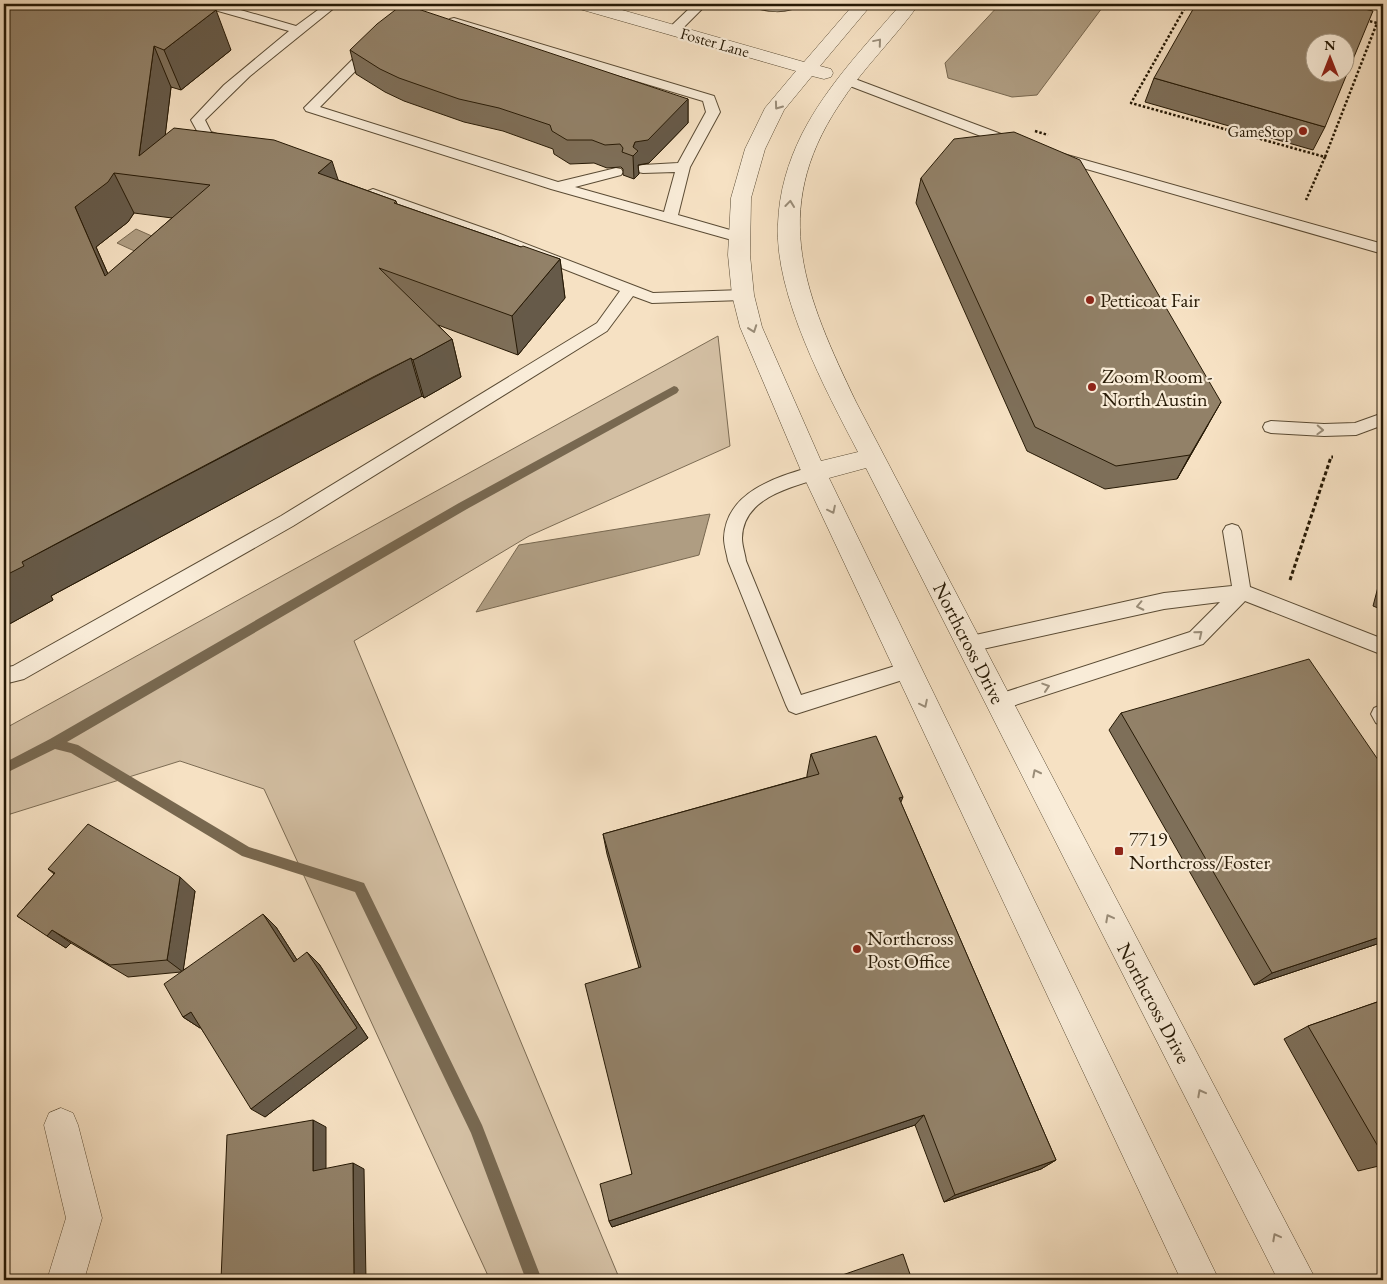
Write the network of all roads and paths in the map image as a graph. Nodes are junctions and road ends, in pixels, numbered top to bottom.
1 (208, 4) edge
2 (333, 4) edge
3 (582, 4) edge
4 (701, 4) edge
5 (758, 4) edge
6 (794, 4) edge
7 (863, 4) edge
8 (910, 4) edge
9 (1187, 4) edge
10 (443, 18) edge
11 (1359, 19) edge
12 (298, 30) junction
13 (674, 30) junction
14 (384, 36) edge
15 (809, 68) junction
16 (847, 80) junction
17 (1026, 147) edge
18 (242, 148) edge
19 (1046, 152) edge
20 (1325, 157) junction
21 (684, 167) junction
22 (643, 169) edge
23 (616, 172) edge
24 (556, 186) junction
25 (361, 190) edge
26 (1302, 208) dead end
27 (670, 218) junction
28 (739, 237) junction
29 (1383, 249) edge
30 (630, 289) junction
31 (743, 296) junction
32 (1383, 419) edge
33 (1271, 428) dead end
34 (873, 457) junction
35 (1341, 457) dead end
36 (814, 473) junction
37 (1232, 531) dead end
38 (1295, 586) dead end
39 (1242, 592) junction
40 (969, 644) junction
41 (1383, 647) edge
42 (908, 670) junction
43 (4, 676) edge
44 (1000, 702) junction
45 (61, 1125) dead end
46 (66, 1280) edge
47 (1200, 1280) edge
48 (1298, 1280) edge

1 - 12 lane
2 - 12 lane
3 - 13 street, Foster Lane
4 - 13 lane
5 - 6 lane
7 - 15 street
16 -> 8 street, Northcross Drive
9 - 20 path
10 - 21 lane
11 - 20 path
12 - 18 lane
13 - 15 street, Foster Lane
14 - 24 lane
15 - 16 street, Foster Lane
15 -> 28 street
16 - 17 lane
34 -> 16 street, Northcross Drive
19 - 29 lane
20 - 26 path
21 - 22 lane
21 - 27 lane
23 - 24 lane
24 - 27 lane
25 - 30 lane
27 - 28 lane
28 - 31 street
30 - 31 lane
30 - 43 lane
31 -> 36 street
33 -> 32 lane
34 - 36 street
34 - 40 street, Northcross Drive
35 - 38 path
36 -> 42 street
36 - 42 lane
37 - 39 lane
39 -> 40 lane
39 - 41 lane
44 -> 39 lane
40 - 44 street, Northcross Drive
42 -> 47 street
48 -> 44 street, Northcross Drive
45 - 46 street

